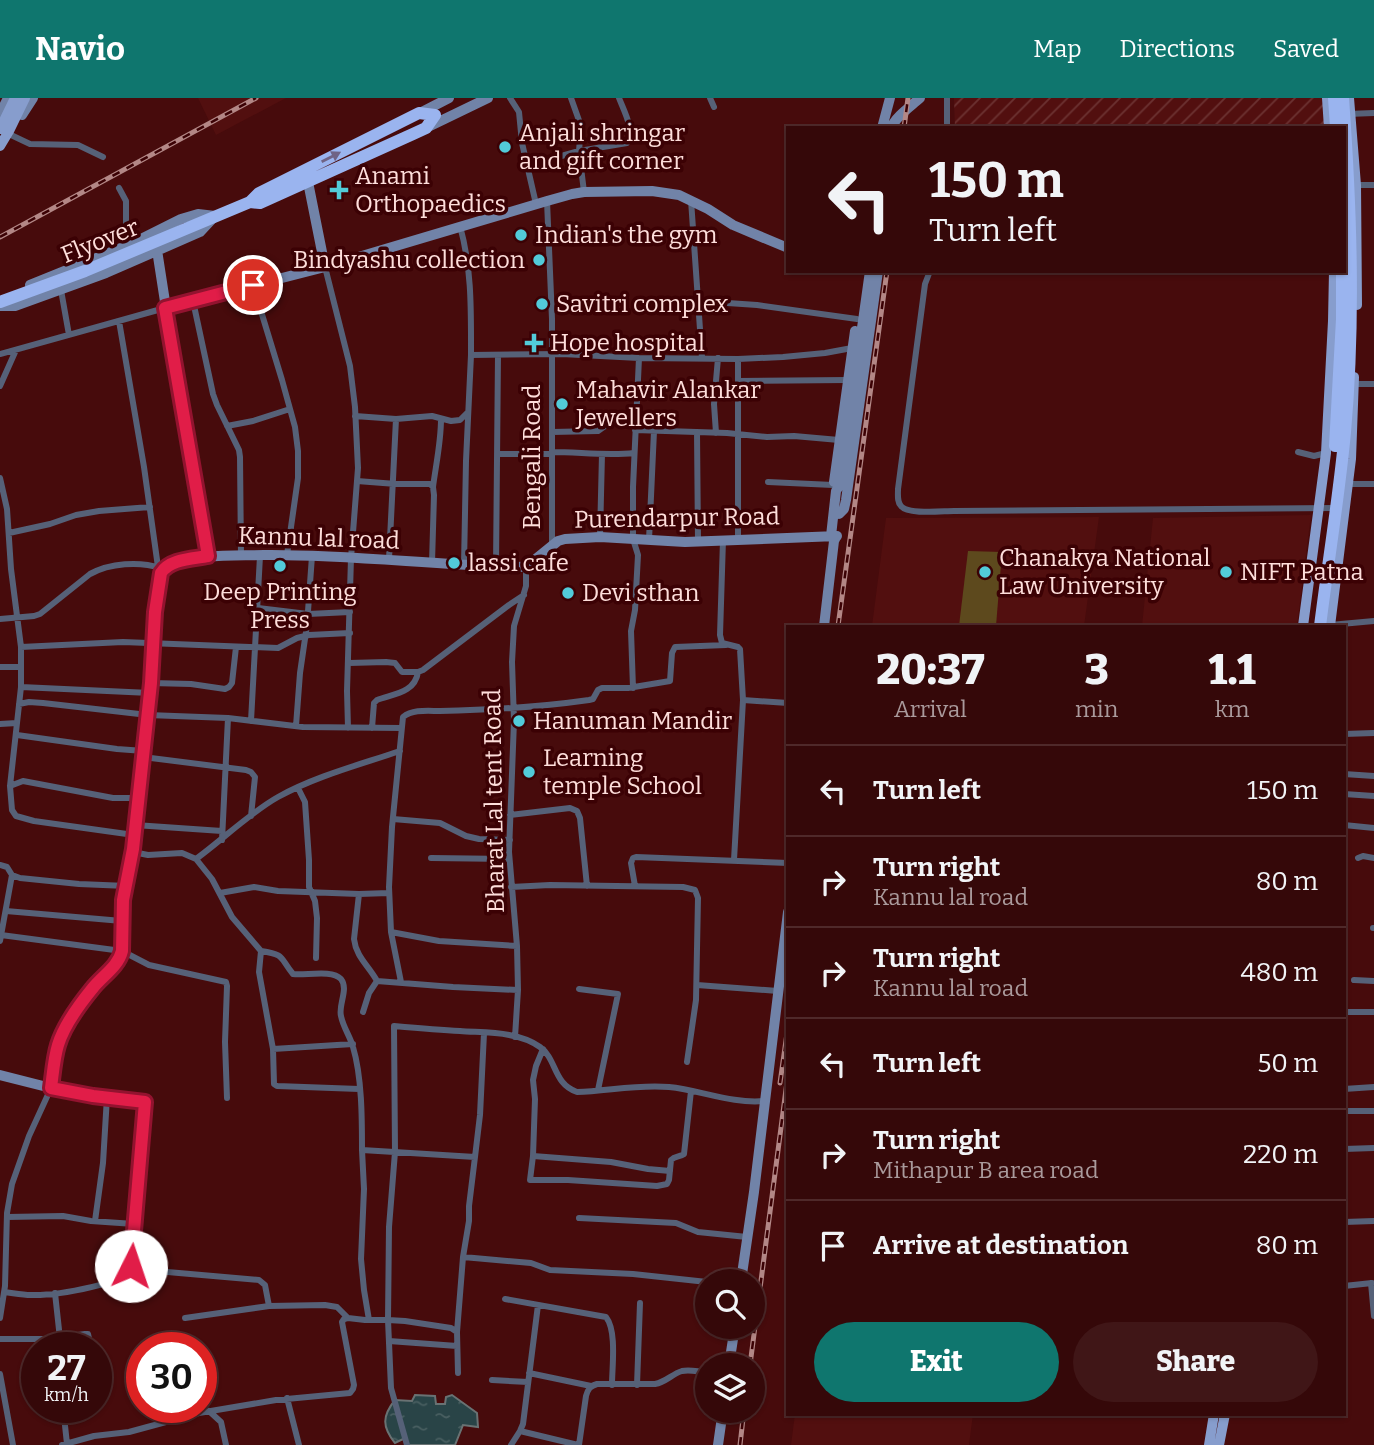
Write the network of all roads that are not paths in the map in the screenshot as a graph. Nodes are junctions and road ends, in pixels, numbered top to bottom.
1 (8, 98) edge
2 (15, 98) edge
3 (24, 98) edge
4 (33, 98) edge
5 (449, 98) edge
6 (488, 98) edge
7 (510, 98) edge
8 (571, 98) edge
9 (619, 98) edge
10 (709, 98) edge
11 (890, 98) edge
12 (920, 98) edge
13 (947, 98) edge
14 (1327, 98) edge
15 (1334, 98) edge
16 (1343, 98) edge
17 (1349, 98) edge
18 (713, 107) dead end
19 (419, 113) junction
20 (1374, 113) edge
21 (0, 114) edge
22 (1350, 114) junction
23 (1332, 124) edge
24 (883, 126) edge
25 (892, 126) edge
26 (947, 126) edge
27 (1345, 126) edge
28 (426, 128) junction
29 (0, 129) edge
30 (387, 129) junction
31 (11, 135) junction
32 (1346, 142) edge
33 (393, 143) junction
34 (0, 146) edge
35 (579, 151) junction
36 (0, 154) edge
37 (103, 157) dead end
38 (526, 166) junction
39 (306, 176) junction
40 (1374, 185) edge
41 (1356, 186) junction
42 (119, 188) dead end
43 (584, 192) junction
44 (691, 200) junction
45 (547, 201) junction
46 (536, 204) junction
47 (215, 216) junction
48 (460, 226) junction
49 (126, 246) junction
50 (786, 247) edge
51 (156, 250) junction
52 (325, 267) junction
53 (864, 273) edge
54 (870, 273) edge
55 (878, 273) edge
56 (929, 273) edge
57 (1334, 273) edge
58 (1342, 273) edge
59 (253, 285) junction
60 (61, 290) junction
61 (192, 301) junction
62 (698, 301) junction
63 (0, 302) edge
64 (165, 308) junction
65 (857, 319) junction
66 (119, 321) junction
67 (69, 335) junction
68 (852, 348) junction
69 (16, 350) junction
70 (0, 354) edge
71 (471, 355) junction
72 (498, 355) junction
73 (551, 355) junction
74 (639, 358) junction
75 (702, 358) junction
76 (718, 358) junction
77 (738, 359) junction
78 (848, 380) junction
79 (738, 381) junction
80 (1354, 384) junction
81 (1374, 384) edge
82 (0, 386) edge
83 (290, 409) junction
84 (468, 412) junction
85 (355, 416) junction
86 (396, 419) junction
87 (441, 419) junction
88 (635, 422) junction
89 (227, 426) junction
90 (635, 430) junction
91 (654, 430) junction
92 (552, 432) junction
93 (697, 432) junction
94 (716, 433) junction
95 (737, 434) junction
96 (839, 440) junction
97 (1298, 452) dead end
98 (552, 453) junction
99 (634, 453) junction
100 (1326, 453) junction
101 (498, 454) junction
102 (602, 454) junction
103 (0, 478) edge
104 (357, 481) junction
105 (768, 482) dead end
106 (394, 484) junction
107 (1347, 484) junction
108 (1374, 484) edge
109 (836, 485) junction
110 (433, 487) junction
111 (837, 503) junction
112 (150, 507) junction
113 (1318, 508) junction
114 (1344, 508) junction
115 (4, 510) edge
116 (0, 531) edge
117 (9, 531) junction
118 (600, 537) junction
119 (834, 537) junction
120 (633, 539) junction
121 (649, 540) junction
122 (723, 540) junction
123 (737, 540) junction
124 (698, 541) junction
125 (552, 546) junction
126 (260, 555) junction
127 (287, 555) junction
128 (208, 556) junction
129 (241, 556) junction
130 (312, 556) junction
131 (351, 558) junction
132 (389, 559) junction
133 (432, 563) junction
134 (464, 565) junction
135 (496, 566) junction
136 (526, 567) junction
137 (161, 568) junction
138 (524, 595) junction
139 (258, 608) junction
140 (350, 612) junction
141 (307, 614) junction
142 (18, 617) junction
143 (0, 619) edge
144 (1374, 621) edge
145 (824, 625) edge
146 (1303, 625) edge
147 (1312, 625) edge
148 (1327, 625) edge
149 (1327, 625) edge
150 (1336, 625) edge
151 (350, 633) junction
152 (305, 636) junction
153 (154, 645) junction
154 (726, 645) junction
155 (21, 647) junction
156 (236, 647) junction
157 (256, 648) junction
158 (348, 663) junction
159 (0, 667) edge
160 (21, 667) junction
161 (418, 672) junction
162 (21, 687) junction
163 (150, 688) junction
164 (633, 688) junction
165 (743, 700) junction
166 (786, 703) edge
167 (19, 704) junction
168 (513, 708) junction
169 (148, 715) junction
170 (228, 718) junction
171 (251, 721) junction
172 (17, 723) junction
173 (0, 724) edge
174 (296, 726) junction
175 (348, 728) junction
176 (372, 728) junction
177 (401, 729) junction
178 (1374, 733) edge
179 (1346, 734) edge
180 (17, 735) junction
181 (400, 751) junction
182 (143, 754) junction
183 (225, 767) junction
184 (1346, 774) edge
185 (1374, 776) edge
186 (10, 786) junction
187 (298, 788) junction
188 (1346, 793) edge
189 (1374, 796) edge
190 (139, 798) junction
191 (510, 815) junction
192 (251, 816) junction
193 (393, 819) junction
194 (1346, 825) edge
195 (1374, 828) edge
196 (135, 830) junction
197 (222, 831) junction
198 (222, 840) junction
199 (510, 840) junction
200 (132, 852) junction
201 (431, 858) dead end
202 (1358, 858) dead end
203 (1374, 858) edge
204 (196, 859) junction
205 (509, 859) junction
206 (734, 860) junction
207 (786, 863) edge
208 (0, 865) edge
209 (12, 875) junction
210 (127, 886) junction
211 (587, 886) junction
212 (635, 886) junction
213 (511, 887) junction
214 (220, 893) junction
215 (312, 893) junction
216 (389, 893) junction
217 (359, 894) junction
218 (6, 911) junction
219 (122, 921) junction
220 (786, 928) edge
221 (391, 932) junction
222 (1, 938) edge
223 (517, 946) junction
224 (122, 951) junction
225 (261, 951) junction
226 (316, 958) dead end
227 (1354, 980) dead end
228 (377, 981) junction
229 (1374, 981) edge
230 (401, 982) junction
231 (697, 985) junction
232 (579, 989) dead end
233 (518, 990) junction
234 (778, 991) junction
235 (363, 1012) dead end
236 (1346, 1012) edge
237 (1374, 1012) edge
238 (484, 1033) junction
239 (516, 1037) junction
240 (353, 1044) junction
241 (273, 1049) junction
242 (544, 1049) junction
243 (687, 1062) dead end
244 (0, 1075) edge
245 (1374, 1087) edge
246 (51, 1088) junction
247 (359, 1089) junction
248 (1346, 1089) edge
249 (597, 1090) junction
250 (691, 1091) junction
251 (107, 1097) junction
252 (227, 1098) dead end
253 (764, 1101) junction
254 (1346, 1111) edge
255 (1374, 1111) edge
256 (1374, 1148) edge
257 (1346, 1149) edge
258 (362, 1150) junction
259 (395, 1152) junction
260 (533, 1156) junction
261 (475, 1157) junction
262 (670, 1171) junction
263 (0, 1193) edge
264 (10, 1194) junction
265 (7, 1217) junction
266 (579, 1218) dead end
267 (95, 1221) junction
268 (1374, 1221) edge
269 (1346, 1222) edge
270 (134, 1224) junction
271 (3, 1232) edge
272 (747, 1237) junction
273 (463, 1257) junction
274 (743, 1269) edge
275 (130, 1277) junction
276 (695, 1281) edge
277 (1372, 1283) edge
278 (1346, 1286) edge
279 (4, 1292) junction
280 (55, 1293) junction
281 (505, 1299) dead end
282 (640, 1303) dead end
283 (538, 1305) junction
284 (269, 1306) junction
285 (1374, 1315) edge
286 (0, 1318) edge
287 (185, 1318) dead end
288 (348, 1318) junction
289 (369, 1320) junction
290 (388, 1320) junction
291 (59, 1332) edge
292 (457, 1332) junction
293 (0, 1339) edge
294 (21, 1339) edge
295 (389, 1341) junction
296 (457, 1346) junction
297 (695, 1371) edge
298 (458, 1373) dead end
299 (529, 1373) junction
300 (0, 1374) edge
301 (492, 1380) dead end
302 (528, 1382) junction
303 (612, 1385) junction
304 (637, 1385) junction
305 (591, 1386) junction
306 (287, 1398) junction
307 (217, 1410) edge
308 (1214, 1416) edge
309 (1224, 1416) edge
310 (217, 1418) edge
311 (63, 1423) edge
312 (160, 1423) edge
313 (721, 1423) edge
314 (520, 1431) junction
315 (114, 1434) junction
316 (64, 1444) edge
317 (13, 1445) edge
318 (115, 1445) edge
319 (226, 1445) edge
320 (299, 1445) edge
321 (407, 1445) edge
322 (511, 1445) edge
323 (578, 1445) edge
324 (718, 1445) edge
325 (1209, 1445) edge
326 (1219, 1445) edge

1 - 21 street
2 - 29 main road
3 - 34 main road
4 - 31 street
5 - 19 street
6 - 28 street
7 - 38 street
8 - 35 street
9 - 35 street
10 - 18 street
11 - 24 street
12 - 25 street
13 - 26 street
14 - 23 main road
15 - 23 highway
16 - 27 highway
17 - 22 main road
19 - 28 highway
19 - 30 highway
20 - 22 street
22 - 23 street
22 - 41 main road
28 - 33 highway
30 - 33 highway
39 -> 30 highway
31 - 36 street
31 - 37 street
32 - 148 highway
33 - 39 highway
35 - 38 street
35 - 43 street
38 - 46 street
39 - 47 highway, Flyover
39 - 52 street
40 - 41 street
41 - 80 main road
42 - 49 street
43 - 44 street
43 - 45 street
44 - 50 street
44 - 62 street
45 - 46 street
45 - 73 street, Bengali Road
46 - 48 street
47 - 49 street
47 - 51 street
47 - 63 highway, Flyover
48 - 52 street
48 - 71 street
49 - 63 street
51 - 60 street
51 - 64 street
52 - 59 street
52 - 85 street
53 - 65 street
54 - 109 street
55 - 111 street
56 - 113 street
57 - 100 main road
58 - 147 highway
59 - 61 street
59 - 83 street
60 - 63 street
60 - 67 street
61 - 64 street
61 - 89 street
62 - 65 street
62 - 75 street
64 - 66 street
64 - 128 street
65 - 68 street
66 - 67 street
66 - 112 street
67 - 69 street
68 - 77 street
68 - 78 street
69 - 70 street
69 - 82 street
71 - 72 street
71 - 84 street
72 - 73 street
72 - 101 street
73 - 74 street
73 - 92 street, Bengali Road
74 - 75 street
74 - 88 street
75 - 76 street
76 - 77 street
76 - 94 street
77 - 79 street
78 - 79 street
78 - 96 street
79 - 95 street
80 - 81 street
80 - 107 main road
83 - 89 street
83 - 127 street
84 - 87 street
84 - 134 street
85 - 86 street
85 - 104 street
86 - 87 street
86 - 106 street
87 - 110 street
88 - 90 street
88 - 92 street
89 - 129 street
90 - 91 street
90 - 99 street
91 - 93 street
91 - 121 street
92 - 98 street, Bengali Road
93 - 94 street
93 - 124 street
94 - 95 street
95 - 96 street
95 - 123 street
96 - 109 street
97 - 100 street
98 - 101 street
98 - 102 street
98 - 125 street, Bengali Road
99 - 102 street
99 - 120 street
100 - 113 main road
101 - 135 street
102 - 118 street
103 - 115 street
104 - 106 street
104 - 131 street
105 - 109 street
106 - 110 street
106 - 132 street
107 - 108 street
107 - 114 main road
109 - 111 street
110 - 133 street
111 - 119 street
112 - 117 street
112 - 137 street
113 - 114 street
113 - 146 main road
114 - 149 main road
115 - 117 street
116 - 117 street
117 - 142 street
118 - 120 street, Purendarpur Road
118 - 125 street, Purendarpur Road
119 - 123 street, Purendarpur Road
119 - 145 street
120 - 121 street, Purendarpur Road
120 - 164 street
121 - 124 street, Purendarpur Road
122 - 123 street, Purendarpur Road
122 - 124 street, Purendarpur Road
122 - 154 street
125 - 136 street, Purendarpur Road
126 - 127 street, Kannu lal road
126 - 129 street, Kannu lal road
126 - 139 street
127 - 130 street, Kannu lal road
128 - 129 street, Kannu lal road
128 - 137 street, Kannu lal road
130 - 131 street, Kannu lal road
130 - 141 street
131 - 132 street, Kannu lal road
131 - 140 street
132 - 133 street, Kannu lal road
133 - 134 street, Kannu lal road
134 - 135 street, Kannu lal road
135 - 136 street, Kannu lal road
136 - 138 street, Bharat Lal tent Road
137 - 142 street
137 - 153 street
138 - 161 street
138 - 168 street, Bharat Lal tent Road
139 - 141 street
139 - 157 street
140 - 141 street
140 - 151 street
141 - 152 street
142 - 143 street
142 - 155 street
144 - 150 street
151 - 152 street
151 - 158 street
152 - 157 street
152 - 174 street
153 - 155 street
153 - 156 street
153 - 163 street
154 - 164 street
154 - 165 street
155 - 160 street
156 - 157 street
156 - 163 street
157 - 171 street
158 - 161 street
158 - 175 street
159 - 160 street
160 - 162 street
161 - 176 street
162 - 163 street
162 - 167 street
163 - 169 street
164 - 168 street
165 - 166 street
165 - 206 street
167 - 169 street
167 - 172 street
168 - 177 street
168 - 191 street, Bharat Lal tent Road
169 - 170 street
169 - 182 street
170 - 171 street
170 - 183 street
171 - 174 street
172 - 173 street
172 - 180 street
174 - 175 street
175 - 176 street
176 - 177 street
177 - 181 street
178 - 179 street
180 - 182 street
180 - 186 street
181 - 187 street
181 - 193 street
182 - 183 street
182 - 190 street
183 - 192 street
183 - 197 street
184 - 185 street
186 - 190 street
186 - 196 street
187 - 192 street
187 - 215 street
188 - 189 street
190 - 196 street
191 - 199 street, Bharat Lal tent Road
191 - 211 street
192 - 198 street
193 - 199 street
193 - 216 street
194 - 195 street
196 - 197 street
196 - 200 street
197 - 198 street
198 - 204 street
199 - 205 street, Bharat Lal tent Road
200 - 204 street
200 - 210 street
201 - 205 street
202 - 203 street
204 - 214 street
205 - 213 street, Bharat Lal tent Road
206 - 207 street
206 - 212 street
208 - 209 street
209 - 210 street
209 - 218 street
210 - 219 street
211 - 212 street
211 - 213 street
212 - 231 street
213 - 223 street, Bharat Lal tent Road
214 - 215 street
214 - 225 street
215 - 217 street
215 - 226 street
216 - 217 street
216 - 221 street
217 - 228 street
218 - 219 street
218 - 222 street
219 - 224 street
220 - 234 street
221 - 223 street
221 - 230 street
222 - 224 street
223 - 233 street, Bharat Lal tent Road
224 - 246 street
224 - 252 street
225 - 240 street
225 - 241 street
227 - 229 street
228 - 230 street
228 - 235 street
230 - 233 street
231 - 234 street
231 - 243 street
232 - 249 street
233 - 239 street, Bharat Lal tent Road
234 - 253 street
236 - 237 street
238 - 239 street
238 - 259 street
238 - 261 street
239 - 242 street
240 - 241 street
240 - 247 street
241 - 247 street
242 - 249 street
242 - 260 street
244 - 246 street
245 - 248 street
246 - 251 street
246 - 264 street
247 - 258 street
249 - 250 street
250 - 253 street
250 - 262 street
251 - 267 street
251 - 270 street
253 - 272 street
254 - 255 street
256 - 257 street
258 - 259 street
258 - 289 street
259 - 261 street
259 - 290 street
260 - 262 street
260 - 262 street
261 - 273 street
263 - 264 street
264 - 265 street
265 - 267 street
265 - 271 street
266 - 272 street
267 - 270 street
268 - 269 street
270 - 275 street
271 - 279 street
272 - 274 street
273 - 276 street
273 - 292 street
275 - 280 street
275 - 284 street
277 - 278 street
277 - 285 street
279 - 280 street
279 - 286 street
280 - 291 street
281 - 283 street
282 - 304 street
283 - 299 street
283 - 303 street
284 - 287 street
284 - 288 street
288 - 289 street
288 - 306 street
289 - 290 street
290 - 292 street
290 - 295 street
292 - 296 street
293 - 294 street
295 - 296 street
295 - 321 street
296 - 298 street
297 - 304 street
299 - 302 street
299 - 305 street
300 - 317 street
301 - 302 street
302 - 314 street
303 - 304 street
303 - 305 street
305 - 323 street
306 - 307 street
306 - 320 street
308 - 325 main road
309 - 326 main road
310 - 319 street
311 - 316 street
312 - 315 street
313 - 324 street
314 - 322 street
314 - 323 street
315 - 316 street
315 - 318 street

